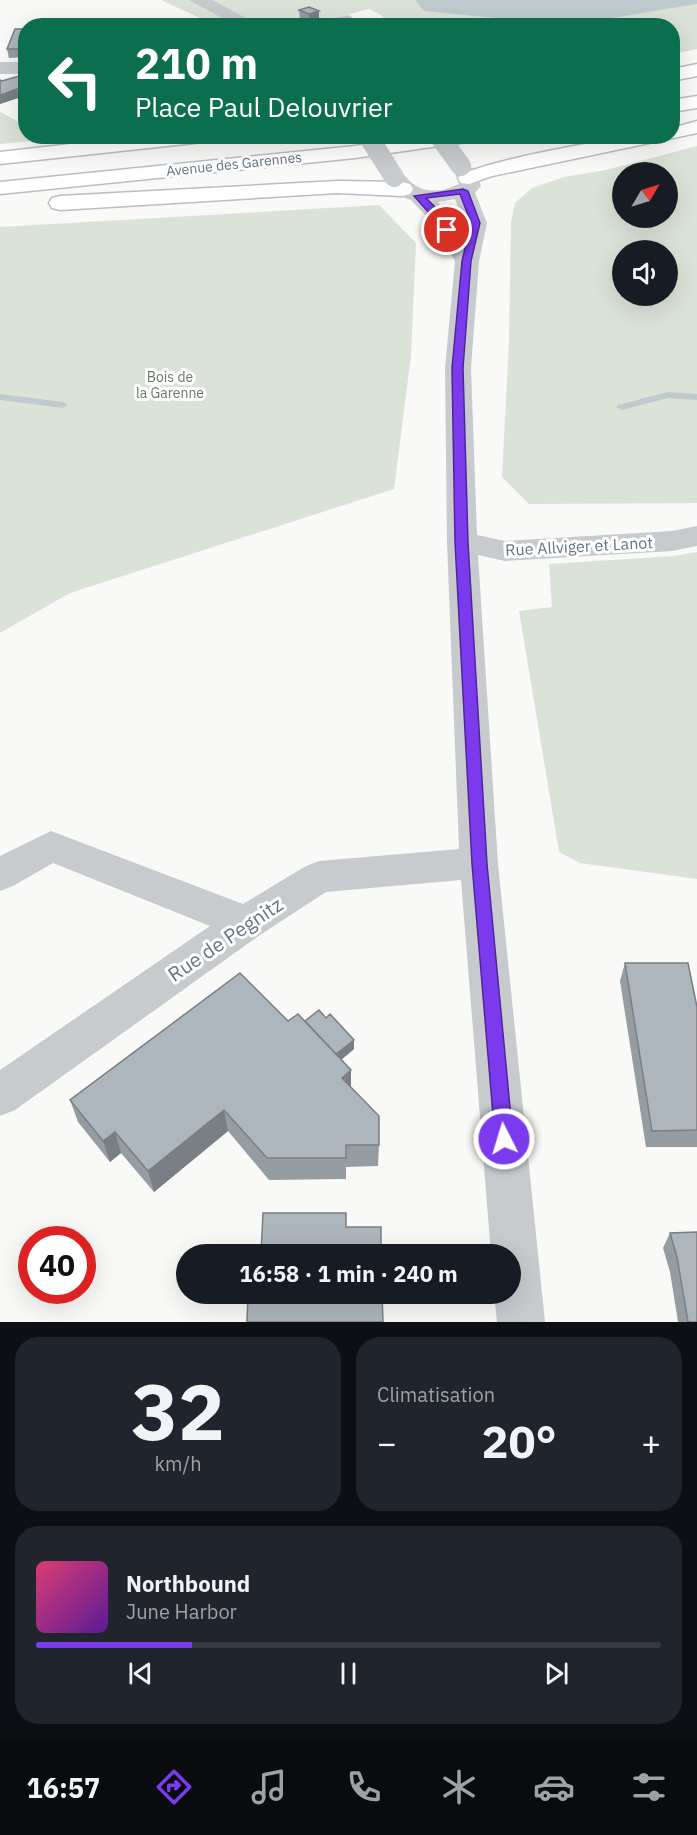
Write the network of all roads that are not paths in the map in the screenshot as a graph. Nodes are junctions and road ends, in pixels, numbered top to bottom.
1 (198, 0) edge
2 (235, 18) edge
3 (0, 68) edge
4 (18, 68) edge
5 (697, 70) edge
6 (680, 73) edge
7 (697, 84) edge
8 (680, 87) edge
9 (697, 102) edge
10 (680, 105) edge
11 (697, 127) edge
12 (680, 132) edge
13 (130, 144) edge
14 (272, 144) edge
15 (374, 144) edge
16 (411, 144) edge
17 (444, 144) edge
18 (623, 144) edge
19 (0, 158) edge
20 (0, 171) edge
21 (464, 178) junction
22 (0, 188) edge
23 (405, 188) junction
24 (0, 206) edge
25 (467, 261) junction
26 (697, 537) edge
27 (462, 542) junction
28 (479, 864) junction
29 (0, 875) edge
30 (246, 923) junction
31 (0, 1095) edge
32 (521, 1322) edge

1 - 2 street
3 - 4 street
5 - 6 main road
7 - 8 main road
9 - 10 main road
11 - 12 main road
13 - 19 main road
14 - 20 main road, Avenue des Garennes
15 - 23 street, bridge
16 - 22 main road, Avenue des Garennes
17 - 21 street, bridge
18 - 21 main road
21 - 23 street
21 - 25 street
23 - 24 main road
23 - 25 street
25 - 27 street
26 - 27 street, Rue Allviger et Lanot
27 - 28 street
28 - 30 street, Rue de Pegnitz
28 - 32 street
29 - 30 street
30 - 31 street, Rue de Pegnitz

